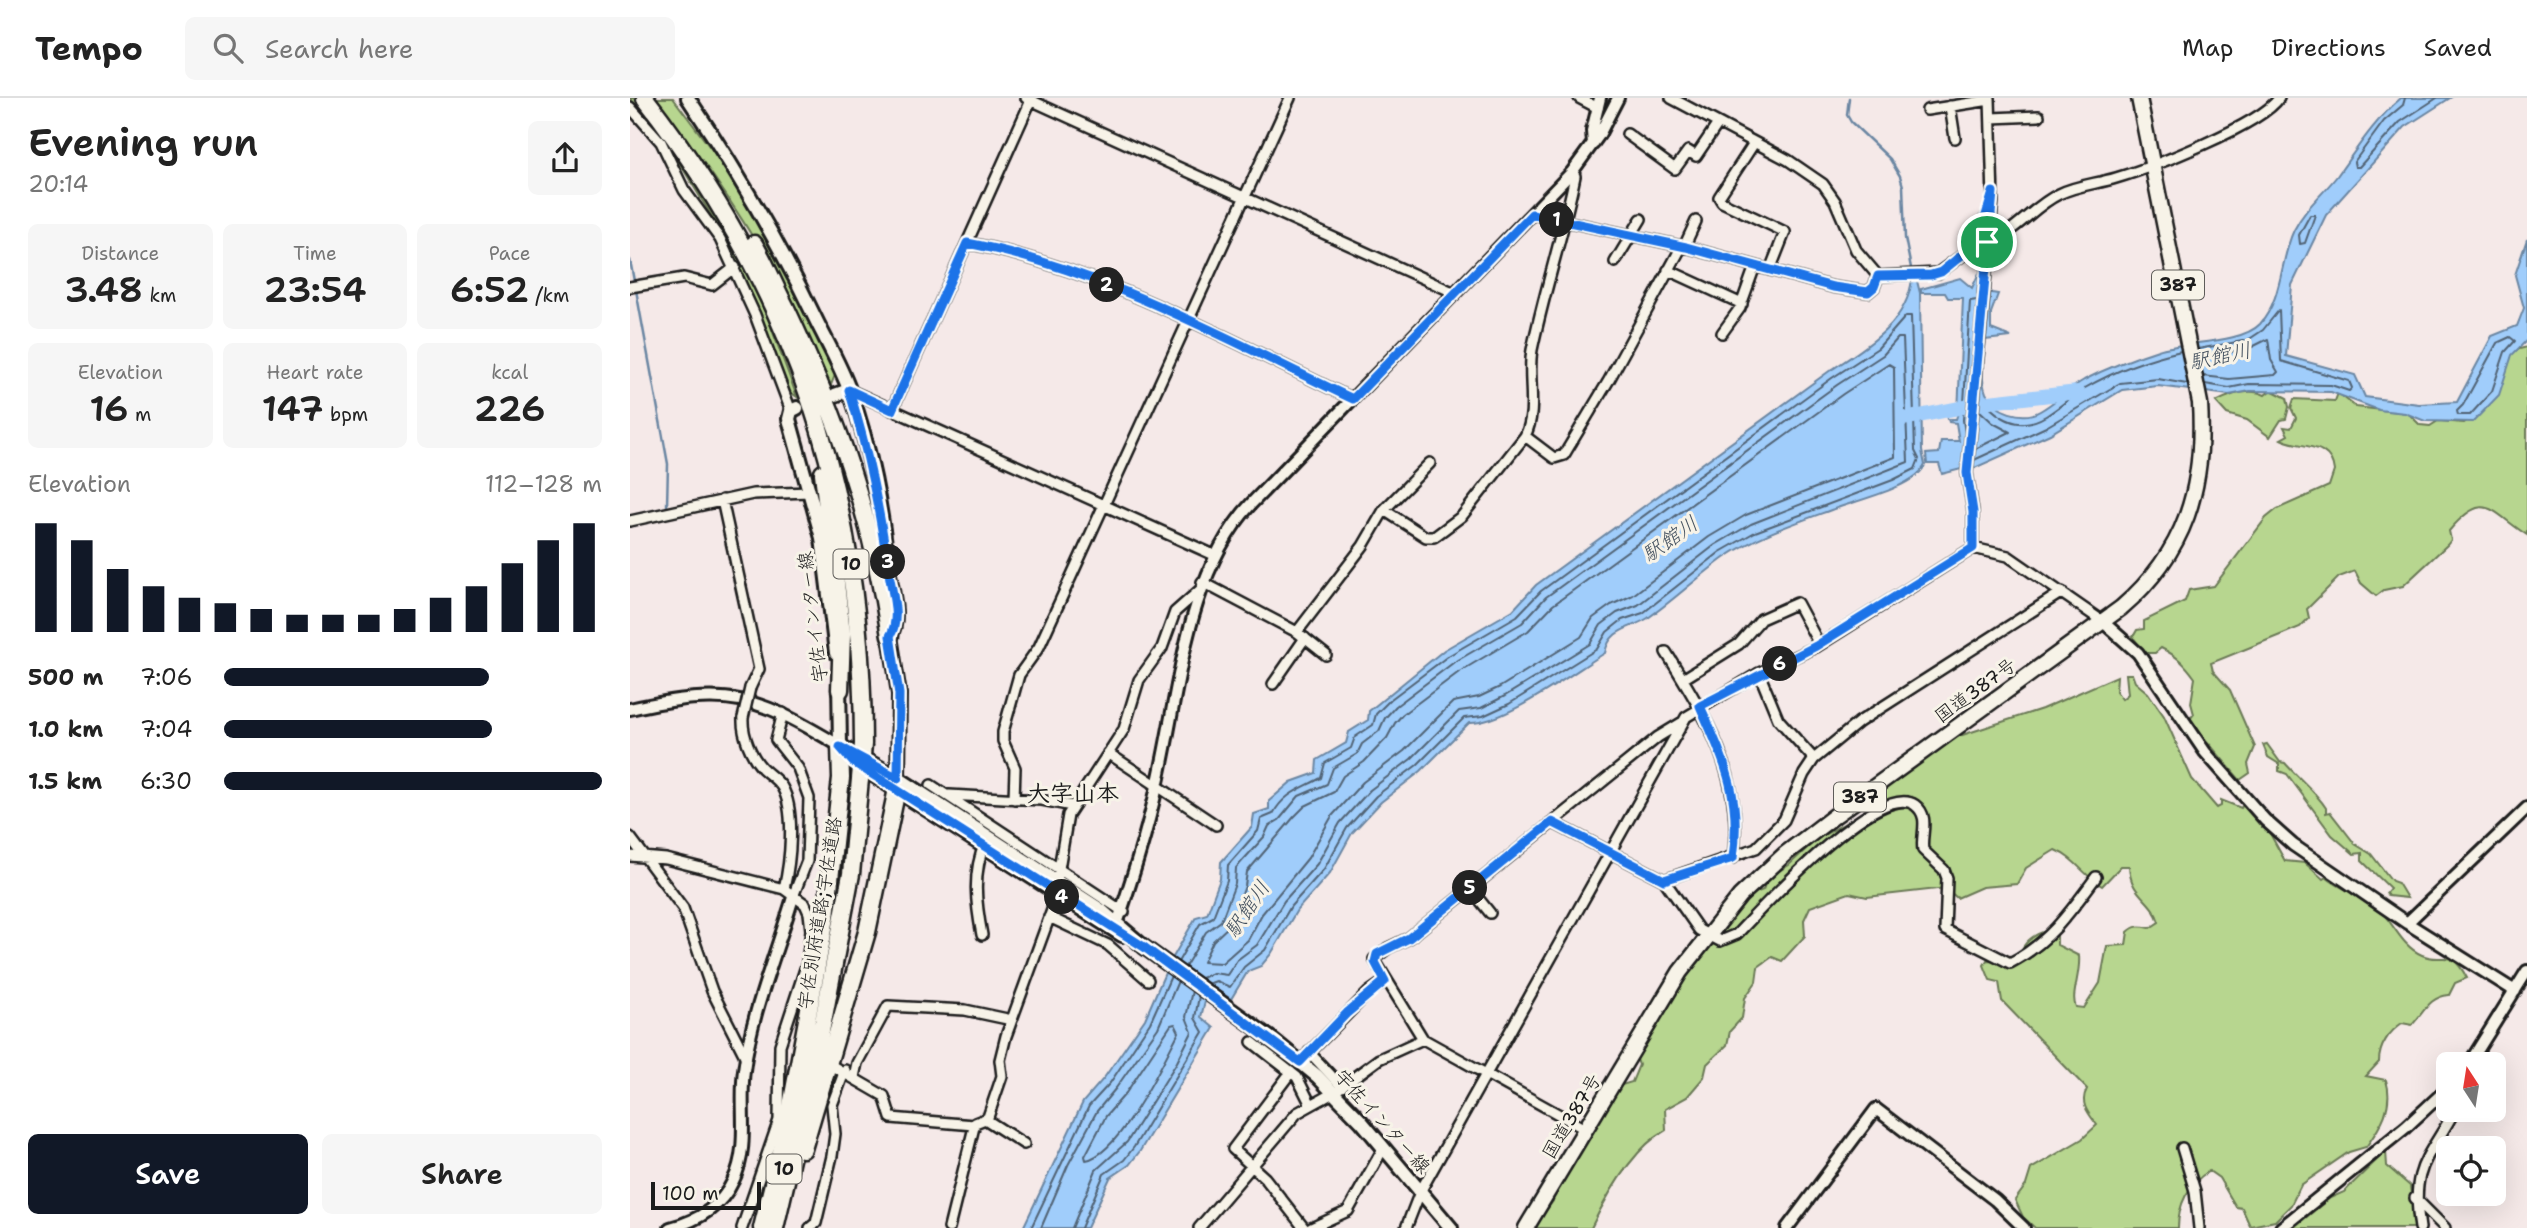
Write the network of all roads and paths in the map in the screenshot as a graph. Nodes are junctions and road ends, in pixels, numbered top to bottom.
1 (645, 98) edge
2 (688, 98) edge
3 (1290, 98) edge
4 (1580, 98) edge
5 (1618, 98) edge
6 (1671, 98) edge
7 (2139, 98) edge
8 (2279, 98) edge
9 (1030, 99) edge
10 (1990, 99) edge
11 (1599, 103) edge
12 (1937, 103) edge
13 (1950, 106) junction
14 (630, 107) edge
15 (1927, 110) dead end
16 (2039, 116) dead end
17 (1992, 118) junction
18 (663, 121) junction
19 (1717, 125) junction
20 (1628, 134) dead end
21 (1955, 138) dead end
22 (1754, 143) junction
23 (1593, 144) junction
24 (2153, 165) junction
25 (1572, 172) junction
26 (1993, 192) junction
27 (1245, 197) junction
28 (1532, 214) junction
29 (1641, 219) dead end
30 (1696, 221) dead end
31 (1565, 222) junction
32 (1632, 237) junction
33 (967, 243) junction
34 (1987, 245) junction
35 (1683, 246) junction
36 (1615, 262) dead end
37 (1755, 266) junction
38 (735, 267) junction
39 (1668, 270) junction
40 (1770, 270) junction
41 (1878, 276) junction
42 (630, 287) edge
43 (1455, 293) junction
44 (1742, 304) junction
45 (1188, 321) junction
46 (1722, 333) dead end
47 (807, 390) junction
48 (849, 390) junction
49 (835, 395) dead end
50 (1353, 399) junction
51 (794, 409) joint
52 (892, 410) junction
53 (1525, 436) junction
54 (1430, 463) dead end
55 (810, 492) junction
56 (722, 500) junction
57 (1104, 505) junction
58 (1384, 510) junction
59 (630, 522) edge
60 (1973, 548) junction
61 (1214, 555) junction
62 (1202, 585) junction
63 (2062, 593) junction
64 (2103, 621) junction
65 (1301, 635) junction
66 (890, 636) junction
67 (1819, 645) junction
68 (1666, 652) dead end
69 (1326, 655) dead end
70 (1759, 673) junction
71 (1683, 679) junction
72 (1273, 684) dead end
73 (840, 690) junction
74 (1700, 706) junction
75 (630, 709) edge
76 (783, 713) junction
77 (1683, 722) junction
78 (840, 747) junction
79 (1108, 753) junction
80 (1814, 759) junction
81 (898, 784) junction
82 (931, 785) dead end
83 (1158, 785) junction
84 (947, 796) junction
85 (1014, 799) junction
86 (1072, 806) junction
87 (2527, 808) edge
88 (1552, 822) junction
89 (1216, 825) dead end
90 (989, 836) junction
91 (630, 837) edge
92 (1610, 852) junction
93 (630, 856) edge
94 (642, 856) junction
95 (1733, 858) junction
96 (2096, 877) dead end
97 (1664, 880) junction
98 (1058, 881) junction
99 (1470, 888) junction
100 (789, 891) junction
101 (1490, 913) dead end
102 (1049, 917) junction
103 (1119, 922) junction
104 (2407, 923) junction
105 (982, 935) dead end
106 (1706, 935) junction
107 (1112, 948) junction
108 (2527, 971) edge
109 (1148, 980) dead end
110 (1385, 981) junction
111 (2515, 991) junction
112 (1012, 1020) junction
113 (1423, 1039) junction
114 (1252, 1042) dead end
115 (783, 1052) junction
116 (2477, 1052) edge
117 (794, 1055) dead end
118 (746, 1058) junction
119 (1300, 1062) junction
120 (834, 1066) dead end
121 (845, 1070) junction
122 (1485, 1073) junction
123 (854, 1077) junction
124 (1338, 1090) junction
125 (2436, 1098) edge
126 (1311, 1105) junction
127 (801, 1111) junction
128 (987, 1120) junction
129 (2448, 1122) edge
130 (974, 1125) junction
131 (1585, 1129) junction
132 (1024, 1144) dead end
133 (1384, 1147) junction
134 (2182, 1148) dead end
135 (1253, 1166) junction
136 (1420, 1192) junction
137 (2415, 1198) junction
138 (670, 1228) edge
139 (742, 1228) edge
140 (762, 1228) edge
141 (768, 1228) edge
142 (775, 1228) edge
143 (782, 1228) edge
144 (810, 1228) edge
145 (949, 1228) edge
146 (1199, 1228) edge
147 (1304, 1228) edge
148 (1311, 1228) edge
149 (1406, 1228) edge
150 (1451, 1228) edge
151 (1526, 1228) edge
152 (1787, 1228) edge
153 (2024, 1228) edge
154 (2199, 1228) edge
155 (2281, 1228) edge
156 (2420, 1228) edge
157 (2445, 1228) edge

1 - 18 highway, 宇佐別府道路;宇佐道路 / 10
2 - 48 main road
3 - 27 street
4 - 11 street
5 - 23 street
6 - 19 street
7 - 24 highway, 国道387号 / 387
8 - 24 street
9 - 27 street
9 - 33 street
10 - 13 street
10 - 17 street
11 - 23 street
12 - 13 street
12 - 15 street
13 - 21 street
14 - 38 street
16 - 17 street
17 - 26 street
18 - 47 highway, 宇佐別府道路;宇佐道路 / 10
18 - 66 highway
19 - 20 street
19 - 22 street
22 - 40 street
22 - 41 street
23 - 25 street
24 - 34 street
24 - 64 highway, 国道387号 / 387
25 - 28 street
25 - 31 street
26 - 34 street
26 - 41 street
27 - 43 street
27 - 45 street
28 - 31 street
28 - 43 street
29 - 32 street
30 - 35 street
31 - 32 street
31 - 53 street
32 - 35 street
32 - 36 street
33 - 45 street
33 - 52 street
34 - 60 street
35 - 37 street
35 - 39 street
37 - 40 street
37 - 44 street
38 - 42 street
38 - 51 street
39 - 44 street
39 - 53 street
40 - 41 street
43 - 50 street
44 - 46 street
45 - 50 street
45 - 57 street
47 - 73 highway
47 - 127 highway, 宇佐別府道路;宇佐道路 / 10, bridge
48 - 49 main road
48 - 52 street
48 - 66 main road
50 - 61 street
51 - 55 main road, 宇佐インター線
52 - 57 street
53 - 58 street
54 - 58 street
55 - 56 street
55 - 73 main road, 宇佐インター線
56 - 59 street
56 - 100 street, bridge
57 - 61 street
57 - 85 street
58 - 65 street
60 - 63 street
60 - 67 street
61 - 62 street
62 - 65 street
62 - 79 street
62 - 83 street
63 - 64 street
63 - 80 street
64 - 104 street
64 - 106 highway, 国道387号 / 387
65 - 69 street
65 - 72 street
66 - 81 main road
67 - 70 street
67 - 71 street
68 - 71 street
70 - 74 street
70 - 80 street
71 - 74 street
73 - 78 main road, 宇佐インター線
74 - 77 street
74 - 95 street
75 - 76 street
76 - 78 street
76 - 100 street
77 - 88 street
77 - 92 street
78 - 81 main road, 宇佐インター線
78 - 140 highway
79 - 83 street
79 - 86 street
80 - 95 street
81 - 90 main road, 宇佐インター線
81 - 143 highway
82 - 84 street
83 - 89 street
83 - 103 street
84 - 85 street
84 - 90 street
85 - 86 street
86 - 98 street
87 - 104 street
88 - 92 street
88 - 99 street
90 - 98 main road, 宇佐インター線
90 - 98 street
90 - 105 street
91 - 94 street
92 - 97 street
92 - 122 street
93 - 94 street
94 - 100 street
94 - 118 street
95 - 97 street
96 - 106 street
97 - 106 street
98 - 102 street
98 - 103 main road, 宇佐インター線
98 - 103 street
99 - 101 street
99 - 110 street
100 - 115 street
100 - 118 street
102 - 107 street
102 - 112 street
103 - 107 street
103 - 119 main road, 宇佐インター線
104 - 111 street
106 - 131 highway, 国道387号 / 387
107 - 109 street
108 - 111 street
110 - 113 street
110 - 119 street
111 - 116 street
112 - 123 street
112 - 128 street
113 - 122 street
113 - 124 street
114 - 119 street
115 - 117 street
115 - 139 street
118 - 138 street
119 - 124 main road, 宇佐インター線
119 - 126 street
119 - 135 street
120 - 121 street
121 - 123 street
121 - 144 street
122 - 131 street
122 - 136 street
123 - 130 street
124 - 126 street
124 - 133 main road, 宇佐インター線
125 - 155 street
126 - 135 street
127 - 141 highway, 宇佐別府道路;宇佐道路 / 10
127 - 142 highway, 宇佐別府道路;宇佐道路 / 10
128 - 130 street
128 - 132 street
129 - 137 street
130 - 145 street
131 - 151 highway, 国道387号 / 387
133 - 136 main road, 宇佐インター線
133 - 148 street
134 - 154 street
135 - 146 street
135 - 147 street
136 - 149 street
136 - 150 main road, 宇佐インター線
137 - 156 street
137 - 157 street
152 - 153 street

